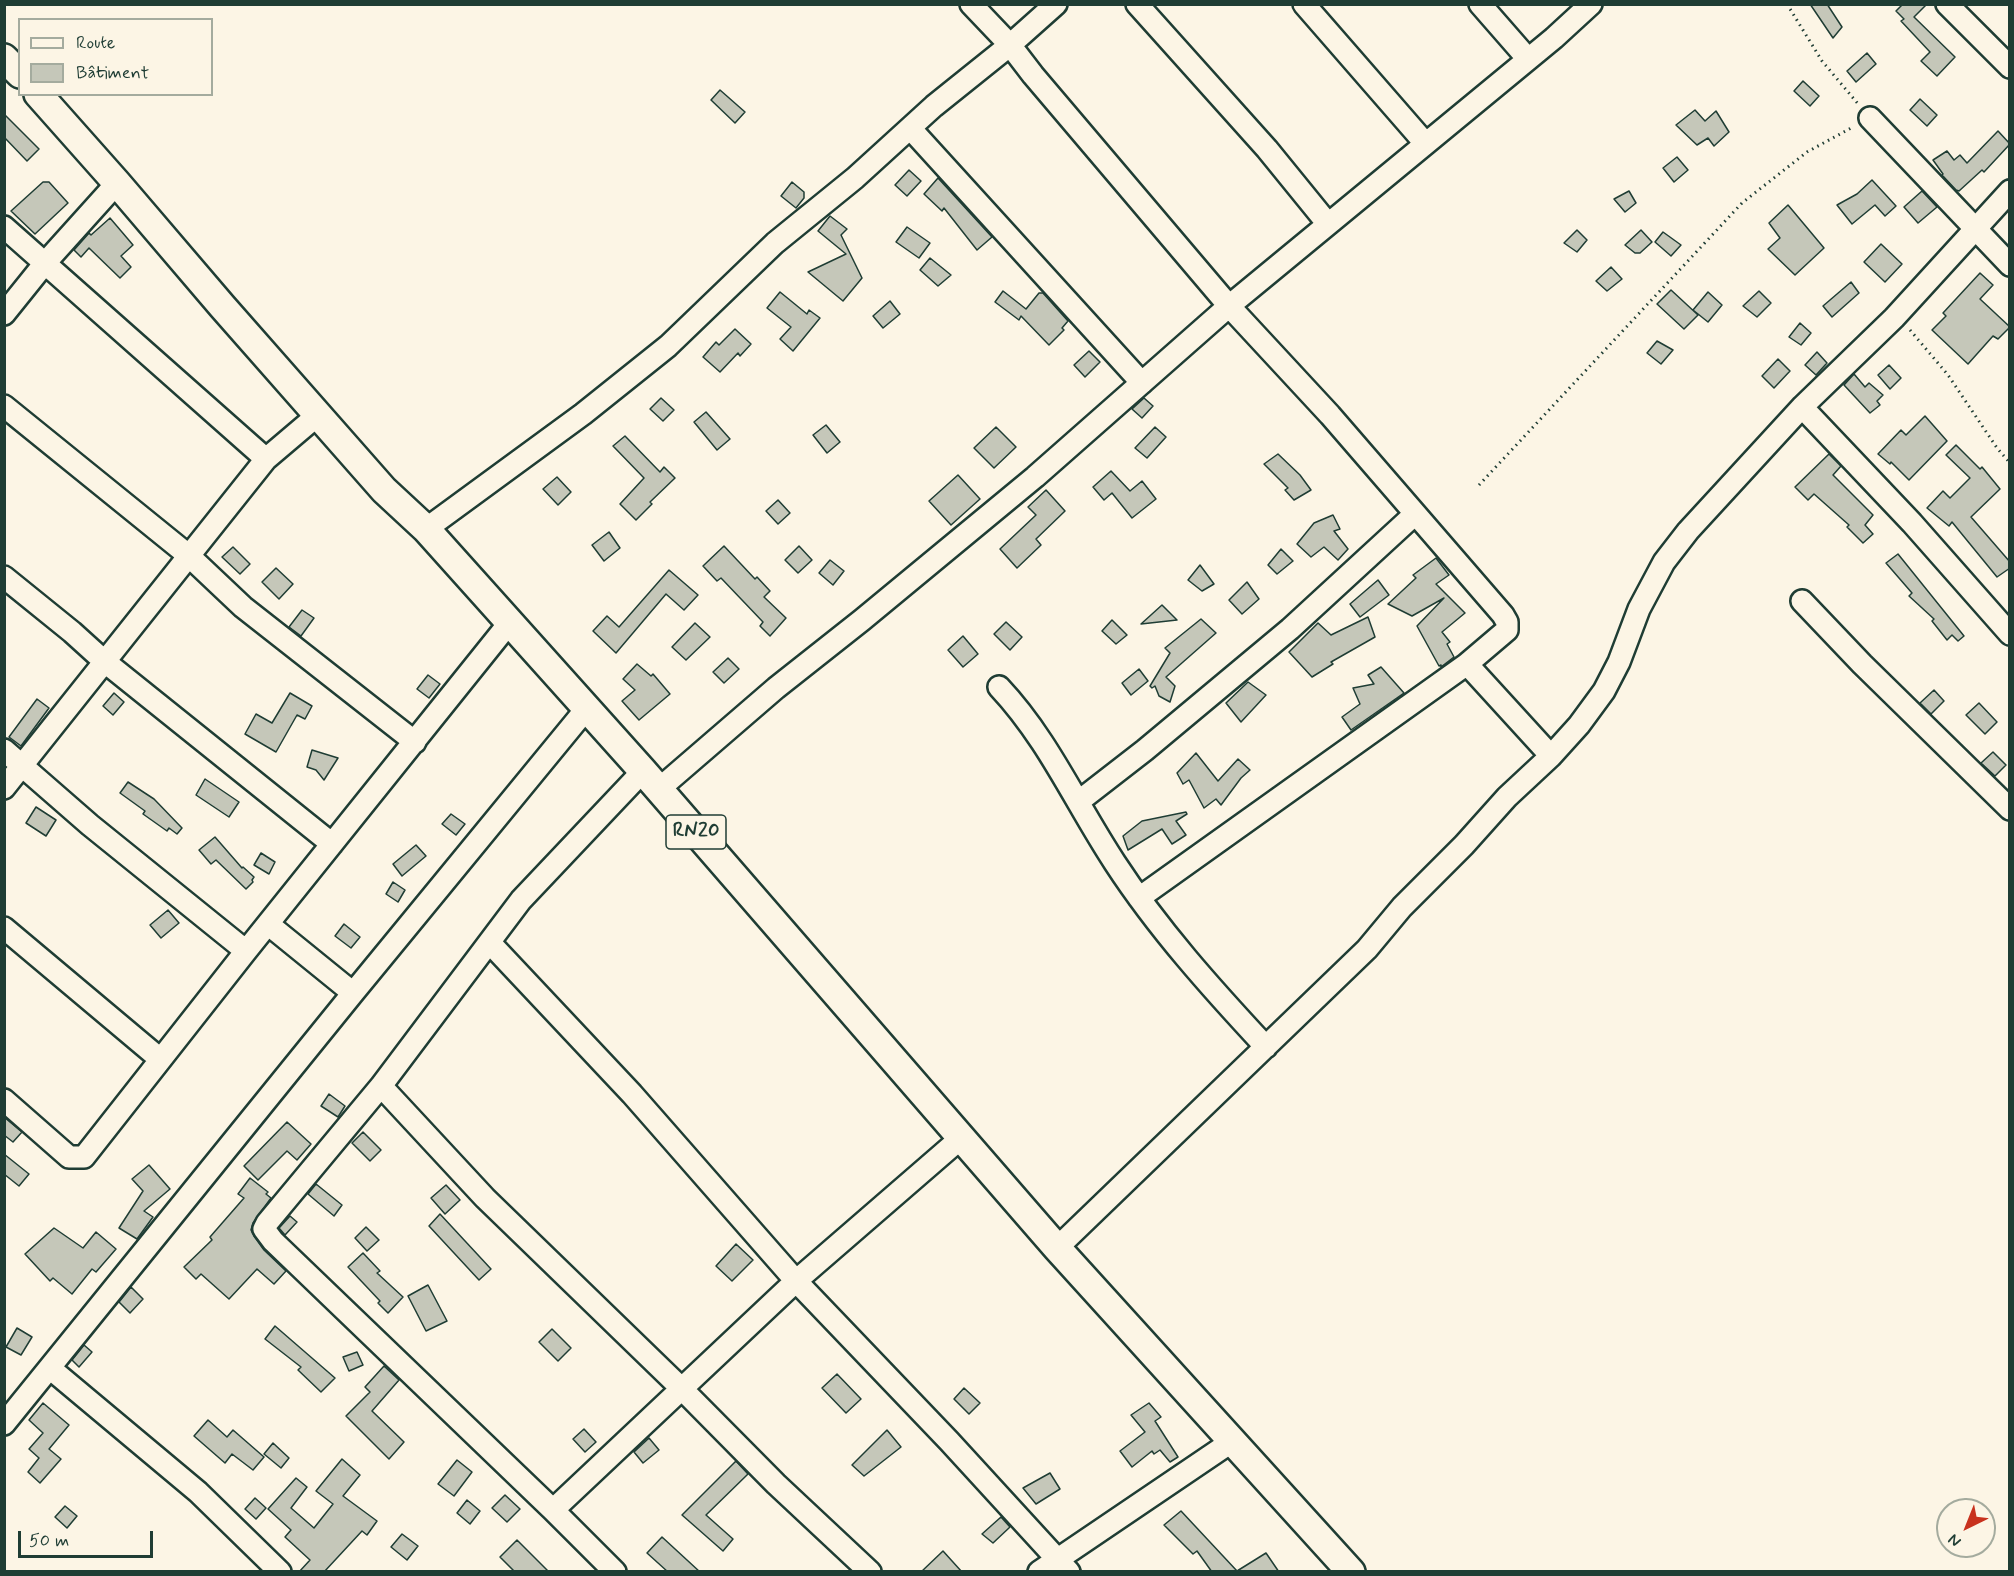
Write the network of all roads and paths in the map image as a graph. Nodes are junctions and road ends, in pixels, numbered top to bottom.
1 (971, 4) edge
2 (1056, 4) edge
3 (1137, 4) edge
4 (1304, 4) edge
5 (1480, 4) edge
6 (1591, 4) edge
7 (1787, 4) edge
8 (1947, 4) edge
9 (1010, 45) junction
10 (4, 58) edge
11 (1528, 59) junction
12 (2010, 67) edge
13 (18, 72) edge
14 (40, 96) edge
15 (1870, 118) junction
16 (910, 128) junction
17 (1425, 143) junction
18 (117, 183) junction
19 (2010, 190) edge
20 (1328, 224) junction
21 (4, 227) edge
22 (1976, 228) junction
23 (45, 263) junction
24 (2010, 265) edge
25 (1229, 306) junction
26 (4, 314) edge
27 (1894, 318) junction
28 (1142, 383) junction
29 (4, 405) edge
30 (1802, 407) junction
31 (319, 414) junction
32 (266, 459) junction
33 (2010, 463) edge
34 (1479, 484) dead end
35 (1415, 514) junction
36 (426, 529) junction
37 (188, 555) junction
38 (4, 577) edge
39 (1802, 601) dead end
40 (510, 622) junction
41 (2010, 634) edge
42 (104, 661) junction
43 (1467, 664) junction
44 (999, 687) dead end
45 (587, 708) junction
46 (415, 742) junction
47 (4, 750) edge
48 (1551, 756) junction
49 (22, 765) junction
50 (651, 780) junction
51 (4, 788) edge
52 (1078, 802) junction
53 (2007, 802) edge
54 (332, 844) junction
55 (1139, 898) junction
56 (268, 924) junction
57 (4, 928) edge
58 (490, 943) junction
59 (246, 951) junction
60 (353, 993) junction
61 (1266, 1047) junction
62 (160, 1059) junction
63 (381, 1086) junction
64 (4, 1101) edge
65 (961, 1138) junction
66 (1057, 1248) junction
67 (796, 1281) junction
68 (51, 1369) junction
69 (681, 1388) junction
70 (4, 1424) edge
71 (1232, 1442) junction
72 (553, 1510) junction
73 (1063, 1565) edge
74 (280, 1572) edge
75 (615, 1572) edge
76 (870, 1572) edge
77 (1039, 1572) edge
78 (1351, 1572) edge

1 - 9 street
2 - 9 street
3 - 20 street
4 - 17 street
5 - 11 street
6 - 11 street
7 - 15 path
8 - 12 street
9 - 16 street
9 - 25 street
10 - 13 main road
11 - 17 street
14 - 18 main road, RN20
15 - 22 street
15 - 34 path
16 - 28 street
16 - 36 street
17 - 20 street
18 - 23 street
18 - 31 main road, RN20
19 - 22 street
20 - 25 street
21 - 23 street
22 - 24 street
22 - 27 street
23 - 26 street
23 - 32 street
25 - 28 street
25 - 35 street
27 - 30 street
27 - 33 path
28 - 50 street
29 - 37 street
30 - 41 street
30 - 48 street
31 - 32 street
31 - 36 main road, RN20
32 - 37 street
35 - 43 street
35 - 52 street
36 - 40 main road, RN20
37 - 42 street
37 - 46 street
38 - 42 street
39 - 53 street
40 - 45 main road, RN20
40 - 46 street
42 - 49 street
42 - 54 street
43 - 48 street
43 - 55 street
44 - 52 street
45 - 50 main road, RN20
45 - 60 street
46 - 54 street
47 - 49 street
48 - 61 street
49 - 51 street
49 - 59 street
50 - 58 street
50 - 65 main road, RN20
52 - 55 street
54 - 56 street
55 - 61 street
56 - 59 street
56 - 60 street
57 - 62 street
58 - 63 street
58 - 67 street
59 - 62 street
60 - 68 street
61 - 66 street
62 - 64 street
63 - 69 street
63 - 72 street
65 - 66 main road, RN20
65 - 67 street
66 - 71 main road, RN20
67 - 69 street
67 - 73 street
68 - 70 street
68 - 74 street
69 - 72 street
69 - 76 street
71 - 73 street
71 - 78 main road, RN20
72 - 75 street
73 - 77 street

